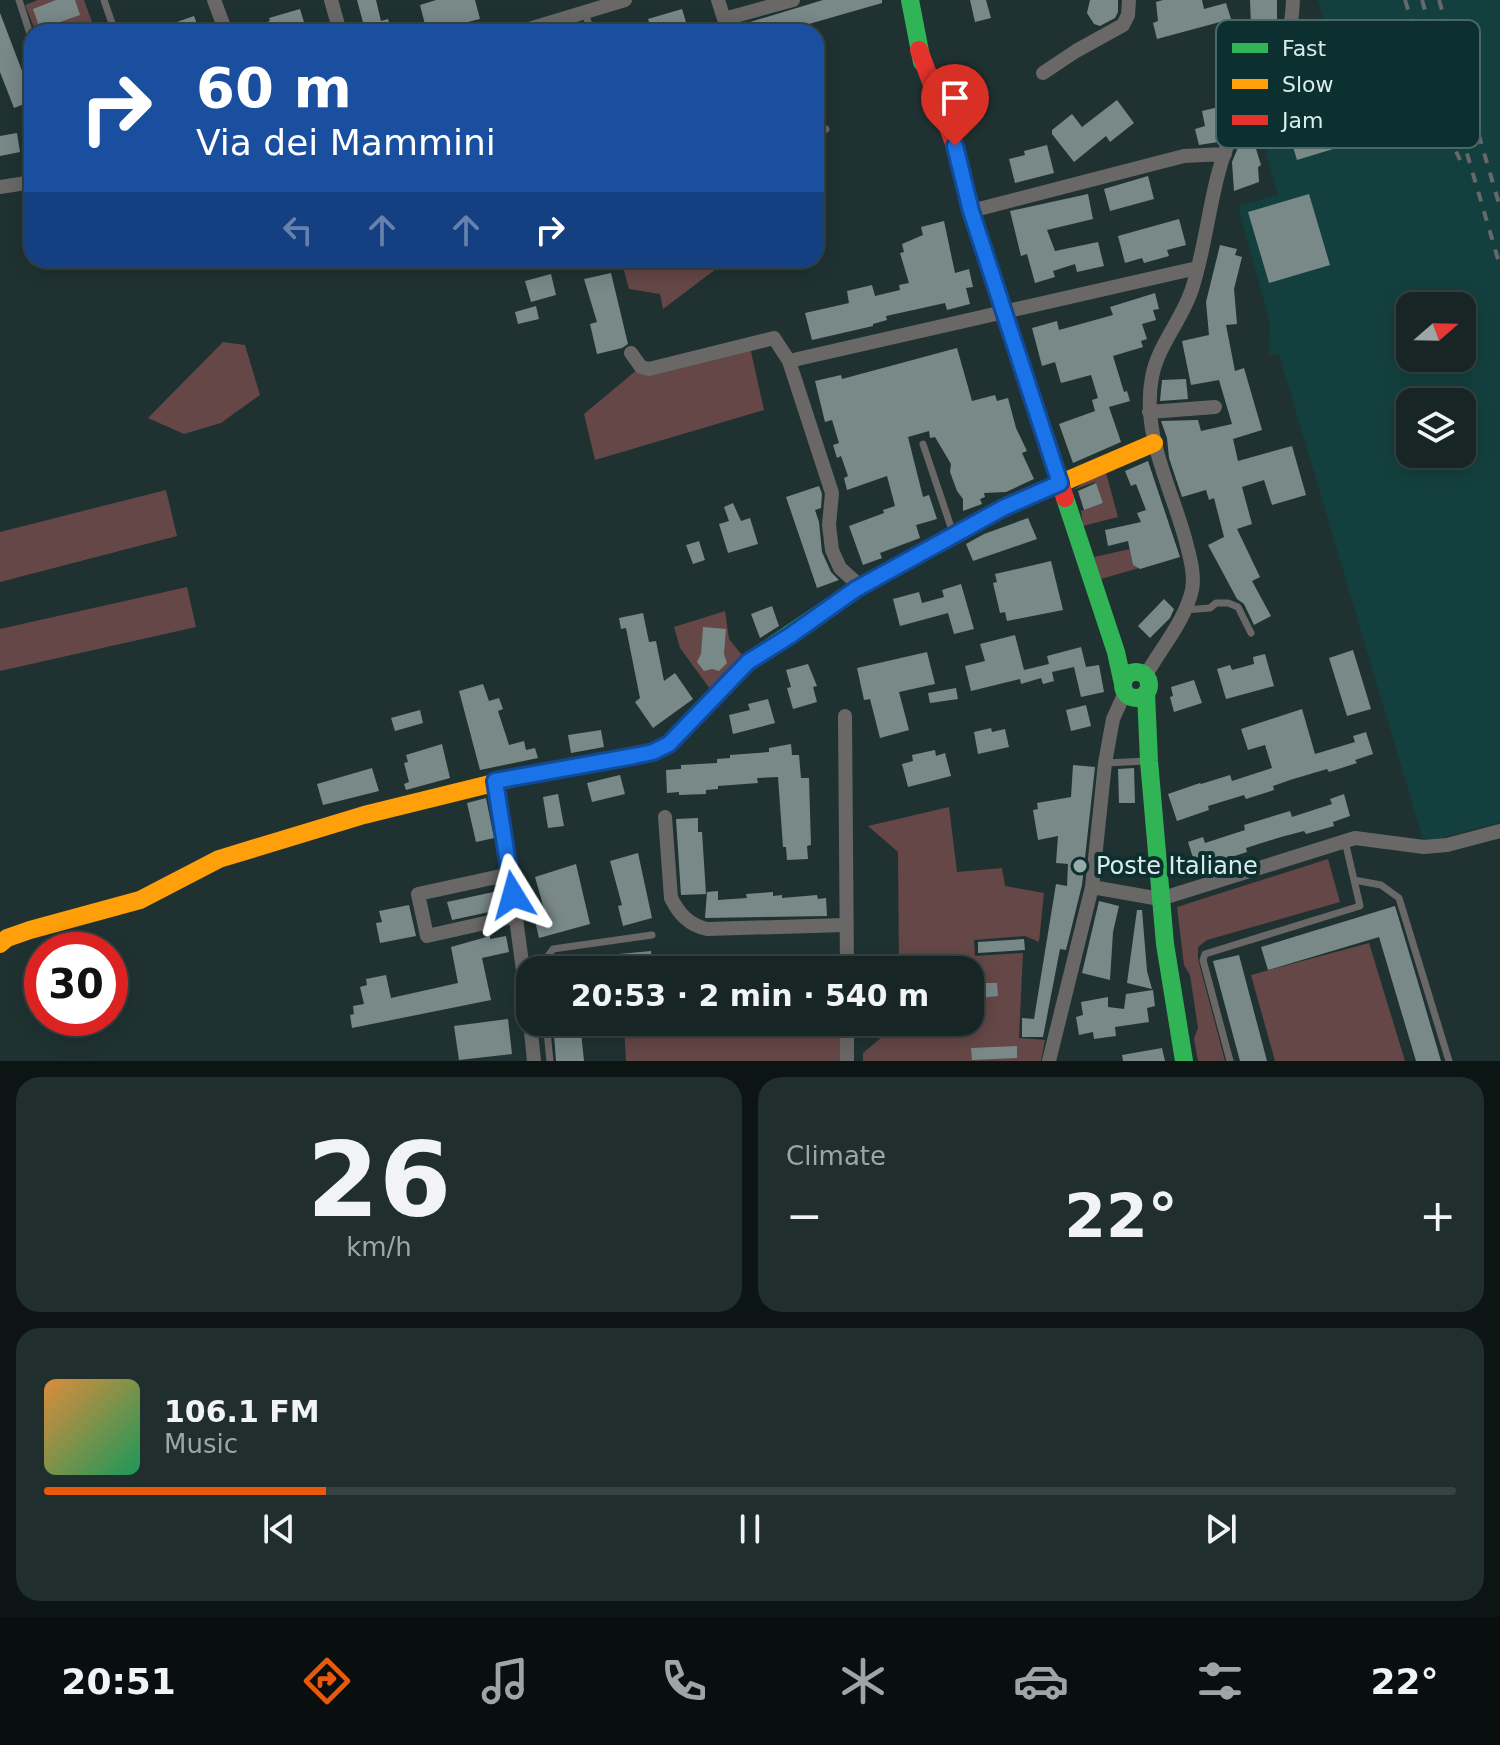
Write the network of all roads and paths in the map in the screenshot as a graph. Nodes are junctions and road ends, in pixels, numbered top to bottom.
1 (19, 0) edge
2 (104, 0) edge
3 (214, 0) edge
4 (331, 0) edge
5 (625, 0) edge
6 (718, 0) edge
7 (793, 0) edge
8 (910, 0) edge
9 (1129, 0) edge
10 (1293, 0) edge
11 (600, 4) edge
12 (585, 12) junction
13 (1292, 20) edge
14 (27, 24) edge
15 (112, 24) edge
16 (223, 24) edge
17 (338, 24) edge
18 (547, 24) edge
19 (589, 24) edge
20 (1043, 73) dead end
21 (1228, 148) edge
22 (1225, 154) junction
23 (24, 183) edge
24 (0, 187) edge
25 (971, 211) junction
26 (1197, 268) junction
27 (1004, 312) junction
28 (631, 353) dead end
29 (789, 361) junction
30 (1215, 407) dead end
31 (1149, 412) junction
32 (1154, 443) junction
33 (923, 444) dead end
34 (1060, 483) junction
35 (955, 537) junction
36 (861, 587) junction
37 (1185, 610) junction
38 (1251, 633) dead end
39 (1136, 686) junction
40 (845, 716) dead end
41 (1149, 761) junction
42 (1105, 763) junction
43 (495, 781) junction
44 (665, 817) dead end
45 (1500, 831) edge
46 (1345, 841) junction
47 (510, 874) junction
48 (1354, 880) junction
49 (1092, 887) junction
50 (1160, 899) junction
51 (516, 916) junction
52 (846, 925) junction
53 (652, 935) dead end
54 (0, 944) edge
55 (521, 956) edge
56 (549, 956) edge
57 (847, 956) edge
58 (531, 1036) edge
59 (547, 1036) edge
60 (847, 1036) edge
61 (534, 1061) edge
62 (550, 1061) edge
63 (847, 1061) edge
64 (1049, 1061) edge
65 (1184, 1061) edge
66 (1230, 1061) edge
67 (1449, 1061) edge

1 - 14 lane
2 - 15 lane
3 - 16 street
4 - 17 street
5 - 11 street
6 - 7 street
8 - 25 street
9 - 20 street
10 - 13 street
11 - 12 street
12 - 18 street
12 - 19 lane
21 - 22 street
22 - 25 street
22 - 26 street
23 - 24 street
25 - 27 street
26 - 27 street
26 - 31 street
27 - 29 street
27 - 34 street
28 - 29 street
29 - 36 street
30 - 31 street
31 - 32 street
32 - 34 street
32 - 37 street
33 - 35 lane
34 - 35 street
34 - 39 street
35 - 36 street
36 - 43 street
37 - 38 lane
37 - 39 street
39 - 41 street
39 - 42 street
40 - 52 street
41 - 42 lane
41 - 50 street
42 - 49 street
43 - 47 street
43 - 54 street
44 - 52 street
45 - 46 street
46 - 48 lane
46 - 50 street
47 - 51 street
47 - 51 street
48 - 66 lane
48 - 67 lane
49 - 50 street
49 - 64 street
50 - 65 street
51 - 55 street
52 - 57 street
53 - 56 lane
58 - 61 street
59 - 62 lane
60 - 63 street

